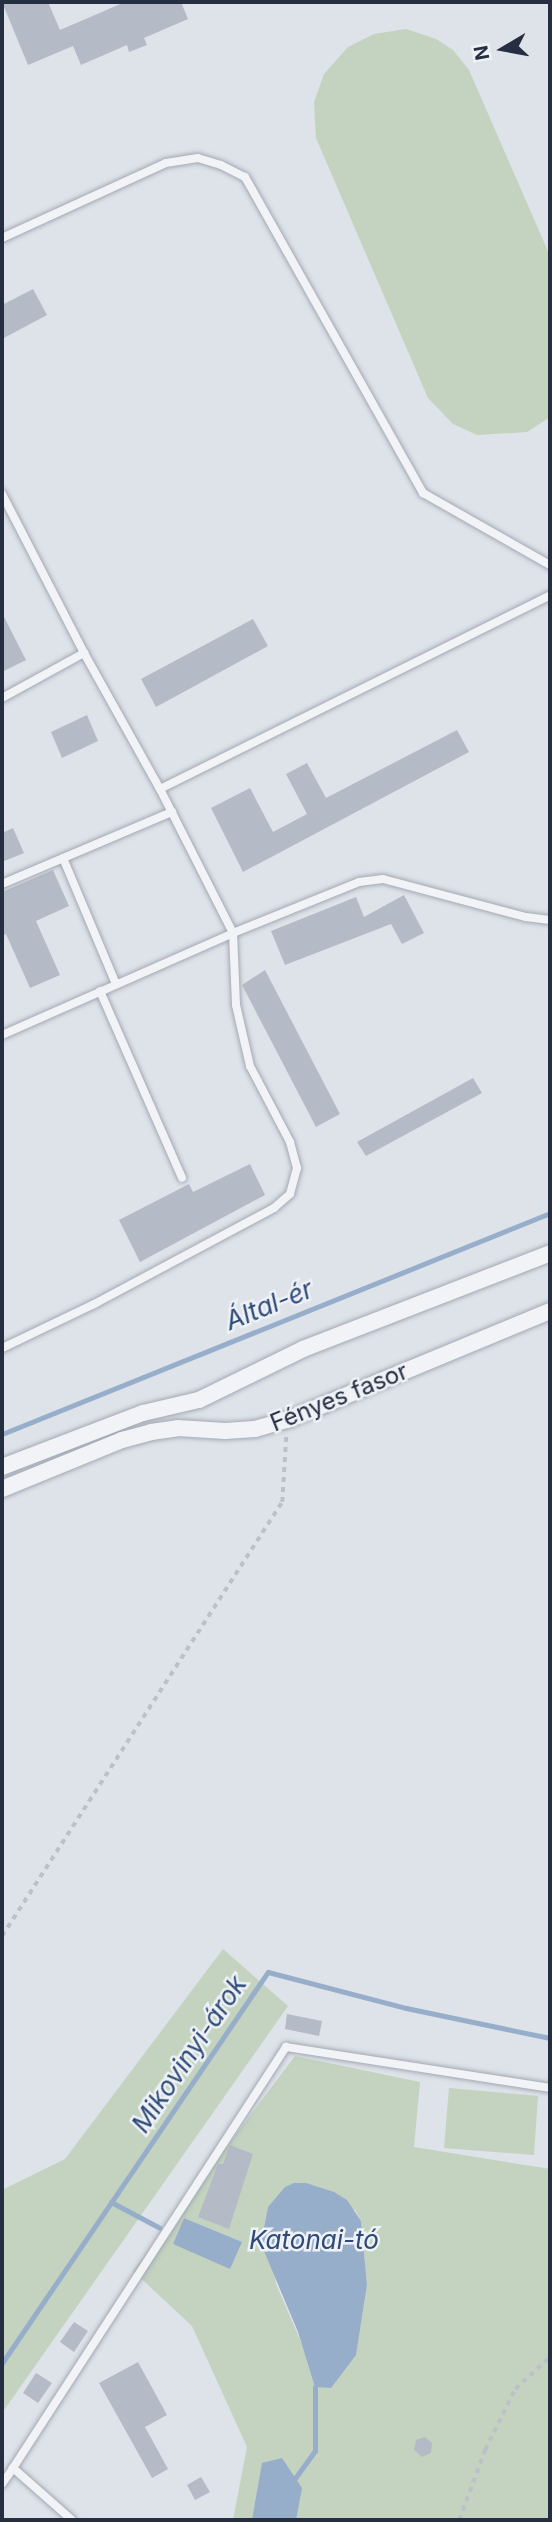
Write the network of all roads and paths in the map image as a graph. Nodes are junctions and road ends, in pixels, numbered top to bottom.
1 (2, 239) edge
2 (2, 494) edge
3 (550, 565) edge
4 (550, 595) edge
5 (84, 653) junction
6 (2, 698) edge
7 (160, 789) junction
8 (172, 812) junction
9 (63, 858) junction
10 (2, 884) edge
11 (550, 920) edge
12 (233, 933) junction
13 (116, 985) junction
14 (100, 992) junction
15 (2, 1035) edge
16 (182, 1178) dead end
17 (550, 1252) edge
18 (550, 1311) edge
19 (2, 1348) edge
20 (287, 1420) junction
21 (2, 1467) edge
22 (2, 1489) edge
23 (2, 1936) edge
24 (550, 2088) edge
25 (550, 2357) edge
26 (13, 2468) junction
27 (2, 2484) edge
28 (72, 2520) edge
29 (459, 2520) edge

1 - 3 lane
2 - 5 lane
4 - 7 lane
5 - 6 lane
5 - 7 lane
7 - 8 lane
8 - 9 lane
8 - 12 lane
9 - 10 lane
9 - 13 lane
11 - 12 lane
12 - 13 lane
12 - 19 lane
13 - 14 lane
14 - 15 lane
14 - 16 lane
17 - 21 street
18 - 20 street, Fényes fasor
20 - 22 street, Fényes fasor
20 - 23 path
24 - 26 lane
25 - 29 path
26 - 27 lane
26 - 28 lane

